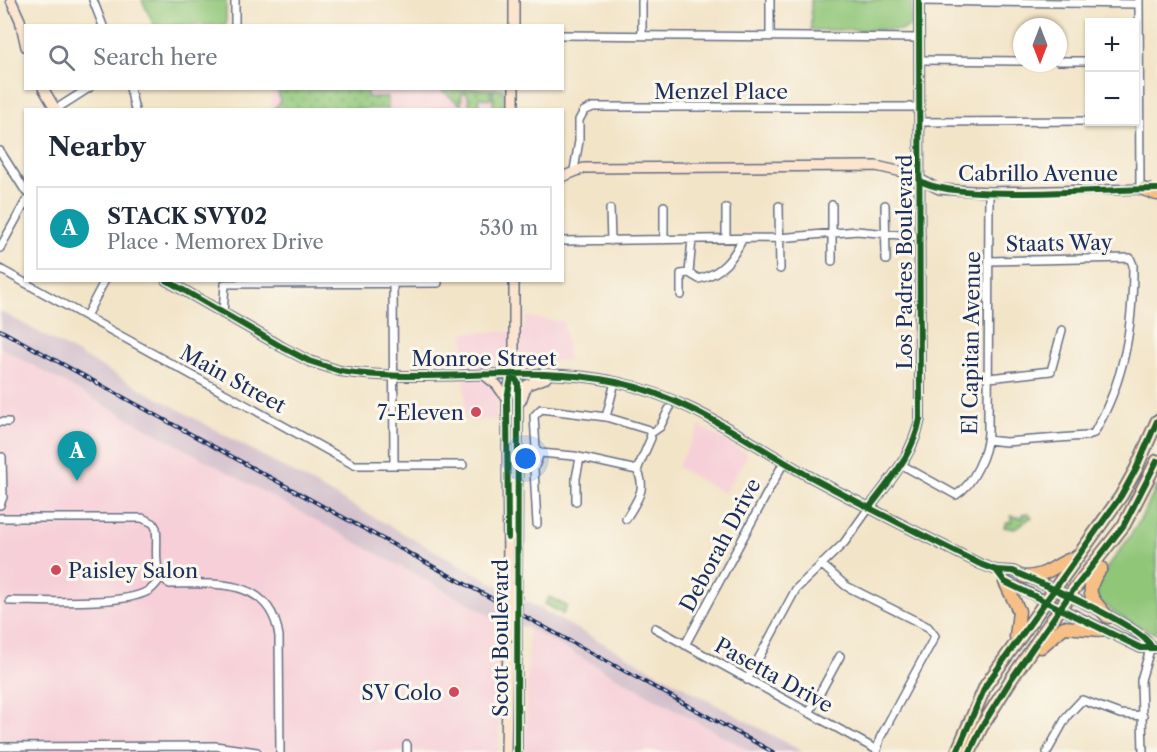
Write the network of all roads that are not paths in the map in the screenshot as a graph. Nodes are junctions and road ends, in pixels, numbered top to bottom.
1 (11, 0) edge
2 (93, 0) edge
3 (235, 0) edge
4 (514, 0) edge
5 (642, 0) edge
6 (770, 0) edge
7 (919, 0) edge
8 (1139, 2) edge
9 (1138, 18) edge
10 (102, 24) edge
11 (235, 24) edge
12 (514, 24) edge
13 (564, 35) edge
14 (642, 35) junction
15 (770, 35) junction
16 (24, 38) edge
17 (920, 38) junction
18 (920, 60) junction
19 (1013, 61) edge
20 (1067, 61) edge
21 (1085, 61) edge
22 (44, 90) edge
23 (86, 90) edge
24 (130, 90) edge
25 (514, 90) edge
26 (920, 107) junction
27 (55, 108) edge
28 (58, 108) edge
29 (135, 108) edge
30 (514, 108) edge
31 (1085, 121) edge
32 (920, 122) junction
33 (1137, 126) edge
34 (0, 151) edge
35 (574, 170) junction
36 (564, 176) edge
37 (921, 181) junction
38 (1157, 188) edge
39 (24, 189) edge
40 (1141, 189) junction
41 (989, 192) junction
42 (1157, 194) edge
43 (24, 205) edge
44 (832, 205) dead end
45 (885, 205) dead end
46 (664, 206) dead end
47 (779, 206) dead end
48 (726, 208) dead end
49 (610, 209) dead end
50 (832, 235) junction
51 (886, 235) junction
52 (726, 237) junction
53 (743, 237) junction
54 (921, 237) junction
55 (779, 238) junction
56 (664, 240) junction
57 (692, 240) junction
58 (564, 241) edge
59 (611, 241) junction
60 (0, 248) edge
61 (886, 260) dead end
62 (832, 261) dead end
63 (989, 261) junction
64 (0, 269) edge
65 (780, 269) dead end
66 (689, 273) junction
67 (104, 282) edge
68 (169, 282) edge
69 (514, 282) edge
70 (438, 283) dead end
71 (393, 284) junction
72 (681, 295) dead end
73 (223, 314) junction
74 (86, 316) junction
75 (1062, 330) dead end
76 (394, 374) junction
77 (483, 374) junction
78 (512, 374) junction
79 (561, 375) junction
80 (989, 378) junction
81 (615, 382) junction
82 (507, 398) junction
83 (669, 409) dead end
84 (518, 415) junction
85 (606, 417) junction
86 (1157, 421) edge
87 (650, 434) junction
88 (987, 440) junction
89 (540, 453) junction
90 (3, 457) dead end
91 (580, 458) junction
92 (1157, 461) edge
93 (784, 462) junction
94 (394, 464) junction
95 (463, 465) dead end
96 (902, 465) junction
97 (637, 470) junction
98 (576, 501) dead end
99 (0, 505) edge
100 (869, 508) junction
101 (0, 518) edge
102 (626, 519) dead end
103 (537, 524) dead end
104 (1124, 525) junction
105 (1077, 557) junction
106 (821, 564) junction
107 (996, 570) junction
108 (1025, 577) junction
109 (161, 578) junction
110 (1005, 582) junction
111 (513, 583) junction
112 (1053, 590) junction
113 (1068, 597) junction
114 (10, 601) dead end
115 (1045, 601) junction
116 (1060, 609) junction
117 (1108, 617) junction
118 (655, 628) dead end
119 (1101, 630) junction
120 (1016, 640) junction
121 (685, 645) junction
122 (1154, 647) edge
123 (840, 656) dead end
124 (1012, 678) junction
125 (747, 680) junction
126 (809, 713) junction
127 (1143, 716) junction
128 (0, 747) edge
129 (257, 752) edge
130 (280, 752) edge
131 (506, 752) edge
132 (517, 752) edge
133 (957, 752) edge
134 (970, 752) edge
135 (1047, 752) edge
136 (1143, 752) edge

1 - 16 main road
2 - 10 street
3 - 11 street
4 - 12 main road
5 - 14 street
6 - 15 street
7 - 8 street
7 - 17 main road, Los Padres Boulevard
8 - 9 street
13 - 14 street
14 - 15 street
15 - 17 street
17 - 18 main road, Los Padres Boulevard
18 - 19 street
18 - 26 main road, Los Padres Boulevard
20 - 21 street
22 - 27 main road
23 - 28 street
24 - 29 street
25 - 30 main road
26 - 32 main road, Los Padres Boulevard
26 - 35 street, Menzel Place
31 - 32 street
32 - 37 main road, Los Padres Boulevard
33 - 40 street
34 - 39 street
35 - 36 main road, Cabrillo Avenue
35 - 37 main road, Cabrillo Avenue
37 - 41 main road, Cabrillo Avenue
37 - 54 main road, Los Padres Boulevard
38 - 40 highway
40 - 41 main road, Cabrillo Avenue
40 - 42 highway
41 - 63 street, El Capitan Avenue
43 - 60 street
44 - 50 street
45 - 51 street
46 - 56 street
47 - 55 street
48 - 52 street
49 - 59 street
50 - 51 street
50 - 55 street
50 - 62 street
51 - 54 street
51 - 61 street
52 - 53 street
52 - 57 street
53 - 55 street
53 - 66 street
54 - 96 main road, Los Padres Boulevard
55 - 65 street
56 - 57 street
56 - 59 street
57 - 66 street
58 - 59 street
63 - 80 street, El Capitan Avenue
63 - 88 street, Staats Way
64 - 74 street, Main Street
66 - 72 street
67 - 74 street
68 - 73 main road, Monroe Street
69 - 78 main road, Scott Boulevard
70 - 71 street
71 - 73 street
71 - 76 street
73 - 76 main road, Monroe Street
74 - 94 street, Main Street
75 - 80 street
76 - 77 main road, Monroe Street
76 - 94 street
77 - 78 main road, Monroe Street
77 - 82 main road
78 - 79 main road, Monroe Street
78 - 82 main road, Scott Boulevard
78 - 84 main road, Scott Boulevard
79 - 81 main road, Monroe Street
79 - 84 main road
80 - 88 street, El Capitan Avenue
81 - 85 street
81 - 93 main road, Monroe Street
82 - 111 main road, Scott Boulevard
83 - 87 street
84 - 111 main road, Scott Boulevard
85 - 87 street
85 - 89 street
86 - 105 highway
87 - 97 street
88 - 96 street, El Capitan Avenue
89 - 91 street
89 - 103 street
90 - 99 street
91 - 97 street
91 - 98 street
92 - 104 highway
93 - 100 main road, Monroe Street
93 - 121 street, Deborah Drive
94 - 95 street, Main Street
96 - 100 main road, Los Padres Boulevard
97 - 102 street
100 - 106 street, Los Padres Boulevard
100 - 107 main road, Monroe Street
101 - 109 street
104 - 113 highway
104 - 117 highway
105 - 108 highway
105 - 112 highway
106 - 125 street, Los Padres Boulevard
106 - 126 street, Pasetta Drive
107 - 108 main road, Monroe Street
107 - 110 main road, Monroe Street
108 - 112 main road, Monroe Street
109 - 114 street
109 - 130 street
110 - 115 main road, Monroe Street
110 - 120 highway
111 - 131 main road, Scott Boulevard, bridge
111 - 132 main road, Scott Boulevard, bridge
112 - 113 main road, Monroe Street
112 - 115 highway
113 - 116 highway
113 - 117 main road, Monroe Street
115 - 116 main road, Monroe Street
115 - 120 highway
116 - 119 main road, Monroe Street
116 - 124 highway
117 - 122 main road, Monroe Street
118 - 121 street, Pasetta Drive
119 - 122 main road, Monroe Street
119 - 124 highway
120 - 133 highway
121 - 125 street, Pasetta Drive
122 - 127 street
123 - 126 street
124 - 134 highway
125 - 126 street, Pasetta Drive
127 - 135 street
127 - 136 street
128 - 129 street

